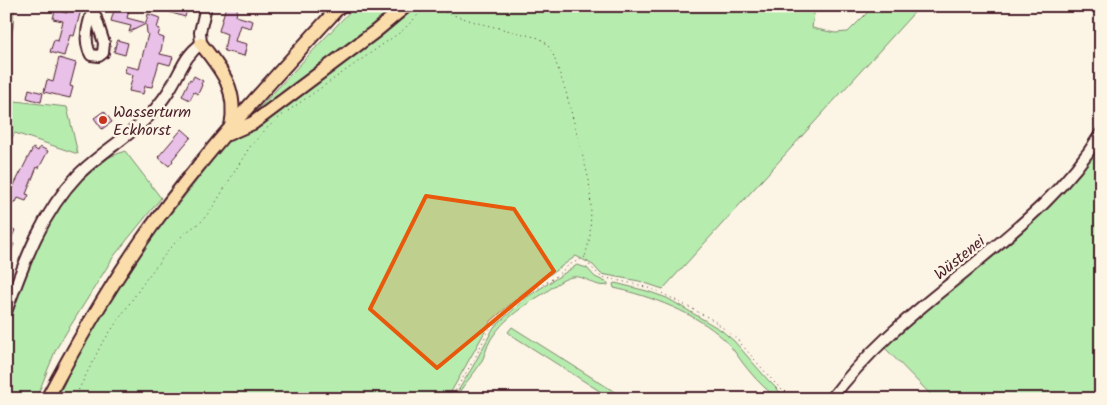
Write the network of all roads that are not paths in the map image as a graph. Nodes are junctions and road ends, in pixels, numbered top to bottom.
1 (206, 6) edge
2 (340, 6) edge
3 (406, 6) edge
4 (201, 44) junction
5 (228, 131) junction
6 (1101, 133) edge
7 (6, 312) edge
8 (47, 399) edge
9 (831, 399) edge

1 - 4 street
2 - 5 main road
3 - 5 main road
4 - 5 main road
4 - 7 street
5 - 8 main road
6 - 9 street, Wüstenei

